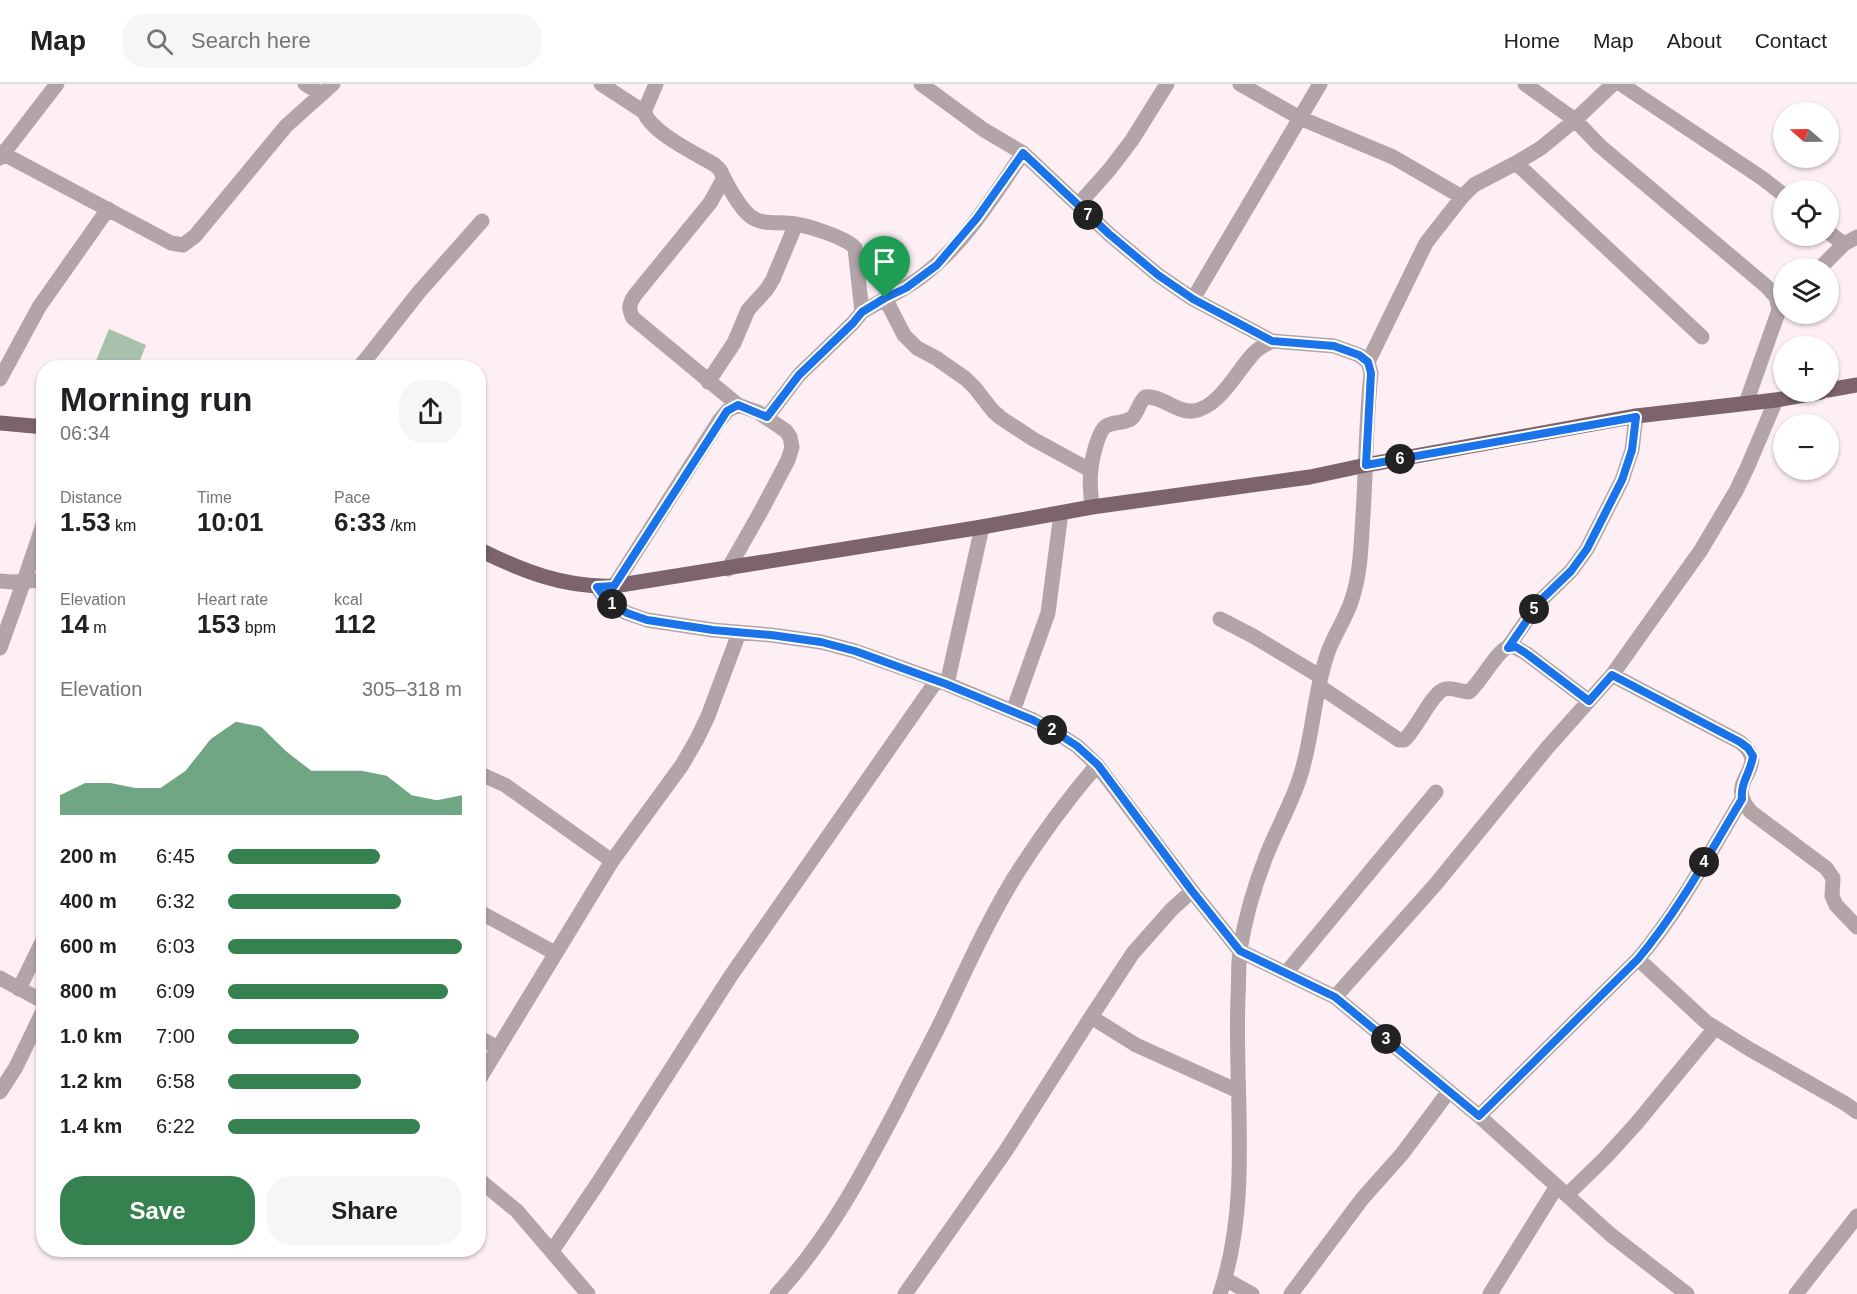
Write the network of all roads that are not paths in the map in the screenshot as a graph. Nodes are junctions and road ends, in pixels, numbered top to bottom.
1 (57, 84) edge
2 (305, 84) edge
3 (333, 84) edge
4 (600, 84) edge
5 (656, 84) edge
6 (921, 84) edge
7 (1167, 84) edge
8 (1240, 84) edge
9 (1320, 84) edge
10 (1525, 84) edge
11 (1613, 84) edge
12 (1622, 84) edge
13 (321, 94) junction
14 (644, 112) junction
15 (1300, 118) junction
16 (1575, 120) junction
17 (1023, 153) junction
18 (1, 155) edge
19 (1516, 164) junction
20 (724, 178) junction
21 (1773, 186) edge
22 (1462, 197) junction
23 (1078, 205) junction
24 (108, 209) junction
25 (482, 221) dead end
26 (796, 224) junction
27 (1850, 240) edge
28 (1831, 258) edge
29 (1773, 294) edge
30 (885, 298) junction
31 (1193, 299) junction
32 (862, 312) junction
33 (1775, 324) edge
34 (1702, 337) dead end
35 (1272, 341) junction
36 (365, 360) edge
37 (1368, 362) junction
38 (0, 379) edge
39 (708, 382) junction
40 (1857, 385) edge
41 (1839, 388) edge
42 (1773, 399) edge
43 (1775, 402) edge
44 (1746, 403) junction
45 (738, 405) junction
46 (0, 414) edge
47 (36, 417) edge
48 (767, 417) junction
49 (1636, 417) junction
50 (0, 423) edge
51 (36, 426) edge
52 (1366, 465) junction
53 (1090, 470) junction
54 (1092, 507) junction
55 (1061, 513) junction
56 (982, 527) junction
57 (36, 546) edge
58 (486, 553) edge
59 (728, 569) junction
60 (36, 580) edge
61 (0, 581) edge
62 (24, 581) junction
63 (614, 586) junction
64 (597, 587) junction
65 (1220, 619) dead end
66 (739, 633) junction
67 (0, 648) edge
68 (1508, 648) junction
69 (1612, 675) junction
70 (942, 682) junction
71 (1320, 682) junction
72 (1589, 701) junction
73 (1013, 711) junction
74 (1098, 765) junction
75 (486, 777) edge
76 (1436, 792) dead end
77 (1742, 799) junction
78 (612, 861) junction
79 (1192, 891) junction
80 (486, 915) edge
81 (1857, 927) edge
82 (1240, 951) junction
83 (555, 953) junction
84 (36, 954) edge
85 (1638, 959) junction
86 (1286, 973) junction
87 (0, 978) edge
88 (19, 989) junction
89 (1335, 997) junction
90 (36, 998) edge
91 (1091, 1017) junction
92 (36, 1025) edge
93 (1715, 1028) junction
94 (486, 1041) edge
95 (498, 1048) junction
96 (486, 1068) edge
97 (1238, 1091) junction
98 (0, 1092) edge
99 (1449, 1092) junction
100 (1857, 1112) edge
101 (1479, 1116) junction
102 (486, 1184) edge
103 (1562, 1190) junction
104 (1857, 1215) edge
105 (552, 1251) junction
106 (1225, 1279) junction
107 (588, 1294) edge
108 (777, 1294) edge
109 (905, 1294) edge
110 (1220, 1294) edge
111 (1252, 1294) edge
112 (1291, 1294) edge
113 (1490, 1294) edge
114 (1687, 1294) edge
115 (1796, 1294) edge

1 - 18 street
2 - 13 street
3 - 13 street
4 - 14 street
5 - 14 street
6 - 17 street
7 - 23 street
8 - 15 street
9 - 15 street
10 - 16 street
11 - 16 street
12 - 21 street
13 - 24 street
14 - 20 street
15 - 22 street
15 - 31 street
16 - 19 street
16 - 29 street
17 - 23 street
17 - 30 street
18 - 24 street
19 - 22 street
19 - 34 street
20 - 26 street
20 - 39 street
22 - 37 street
23 - 31 street
24 - 38 street
25 - 36 street
26 - 32 street
26 - 39 street
27 - 28 street
30 - 32 street
30 - 53 street
31 - 35 street
32 - 48 street
33 - 44 street
35 - 37 street
35 - 53 street
37 - 52 street
39 - 45 street
40 - 41 main road
42 - 44 main road
43 - 69 street
44 - 49 main road
45 - 48 street
45 - 63 street
46 - 47 main road
48 - 59 street
49 - 52 main road
49 - 68 street
50 - 51 main road
52 - 54 main road
52 - 71 street
53 - 54 street
54 - 55 main road
55 - 56 main road
55 - 73 street
56 - 59 main road
56 - 70 street
57 - 62 street
58 - 64 main road
59 - 63 main road
60 - 62 street
61 - 62 street
62 - 67 street
63 - 64 main road
64 - 66 street
65 - 71 street
66 - 70 street
66 - 78 street
68 - 71 street
68 - 72 street
69 - 72 street
69 - 77 street
70 - 73 street
70 - 105 street
71 - 82 street
72 - 89 street
73 - 74 street
74 - 79 street
74 - 108 street
75 - 78 street
76 - 86 street
77 - 81 street
77 - 85 street
78 - 83 street
79 - 82 street
79 - 91 street
80 - 83 street
82 - 86 street
82 - 97 street
83 - 95 street
84 - 88 street
85 - 93 street
85 - 101 street
86 - 89 street
87 - 88 street
88 - 90 street
89 - 99 street
91 - 97 street
91 - 109 street
92 - 98 street
93 - 100 street
93 - 103 street
94 - 95 street
95 - 96 street
97 - 106 street
99 - 101 street
99 - 112 street
101 - 103 street
102 - 105 street
103 - 113 street
103 - 114 street
104 - 115 street
105 - 107 street
106 - 110 street
106 - 111 street

